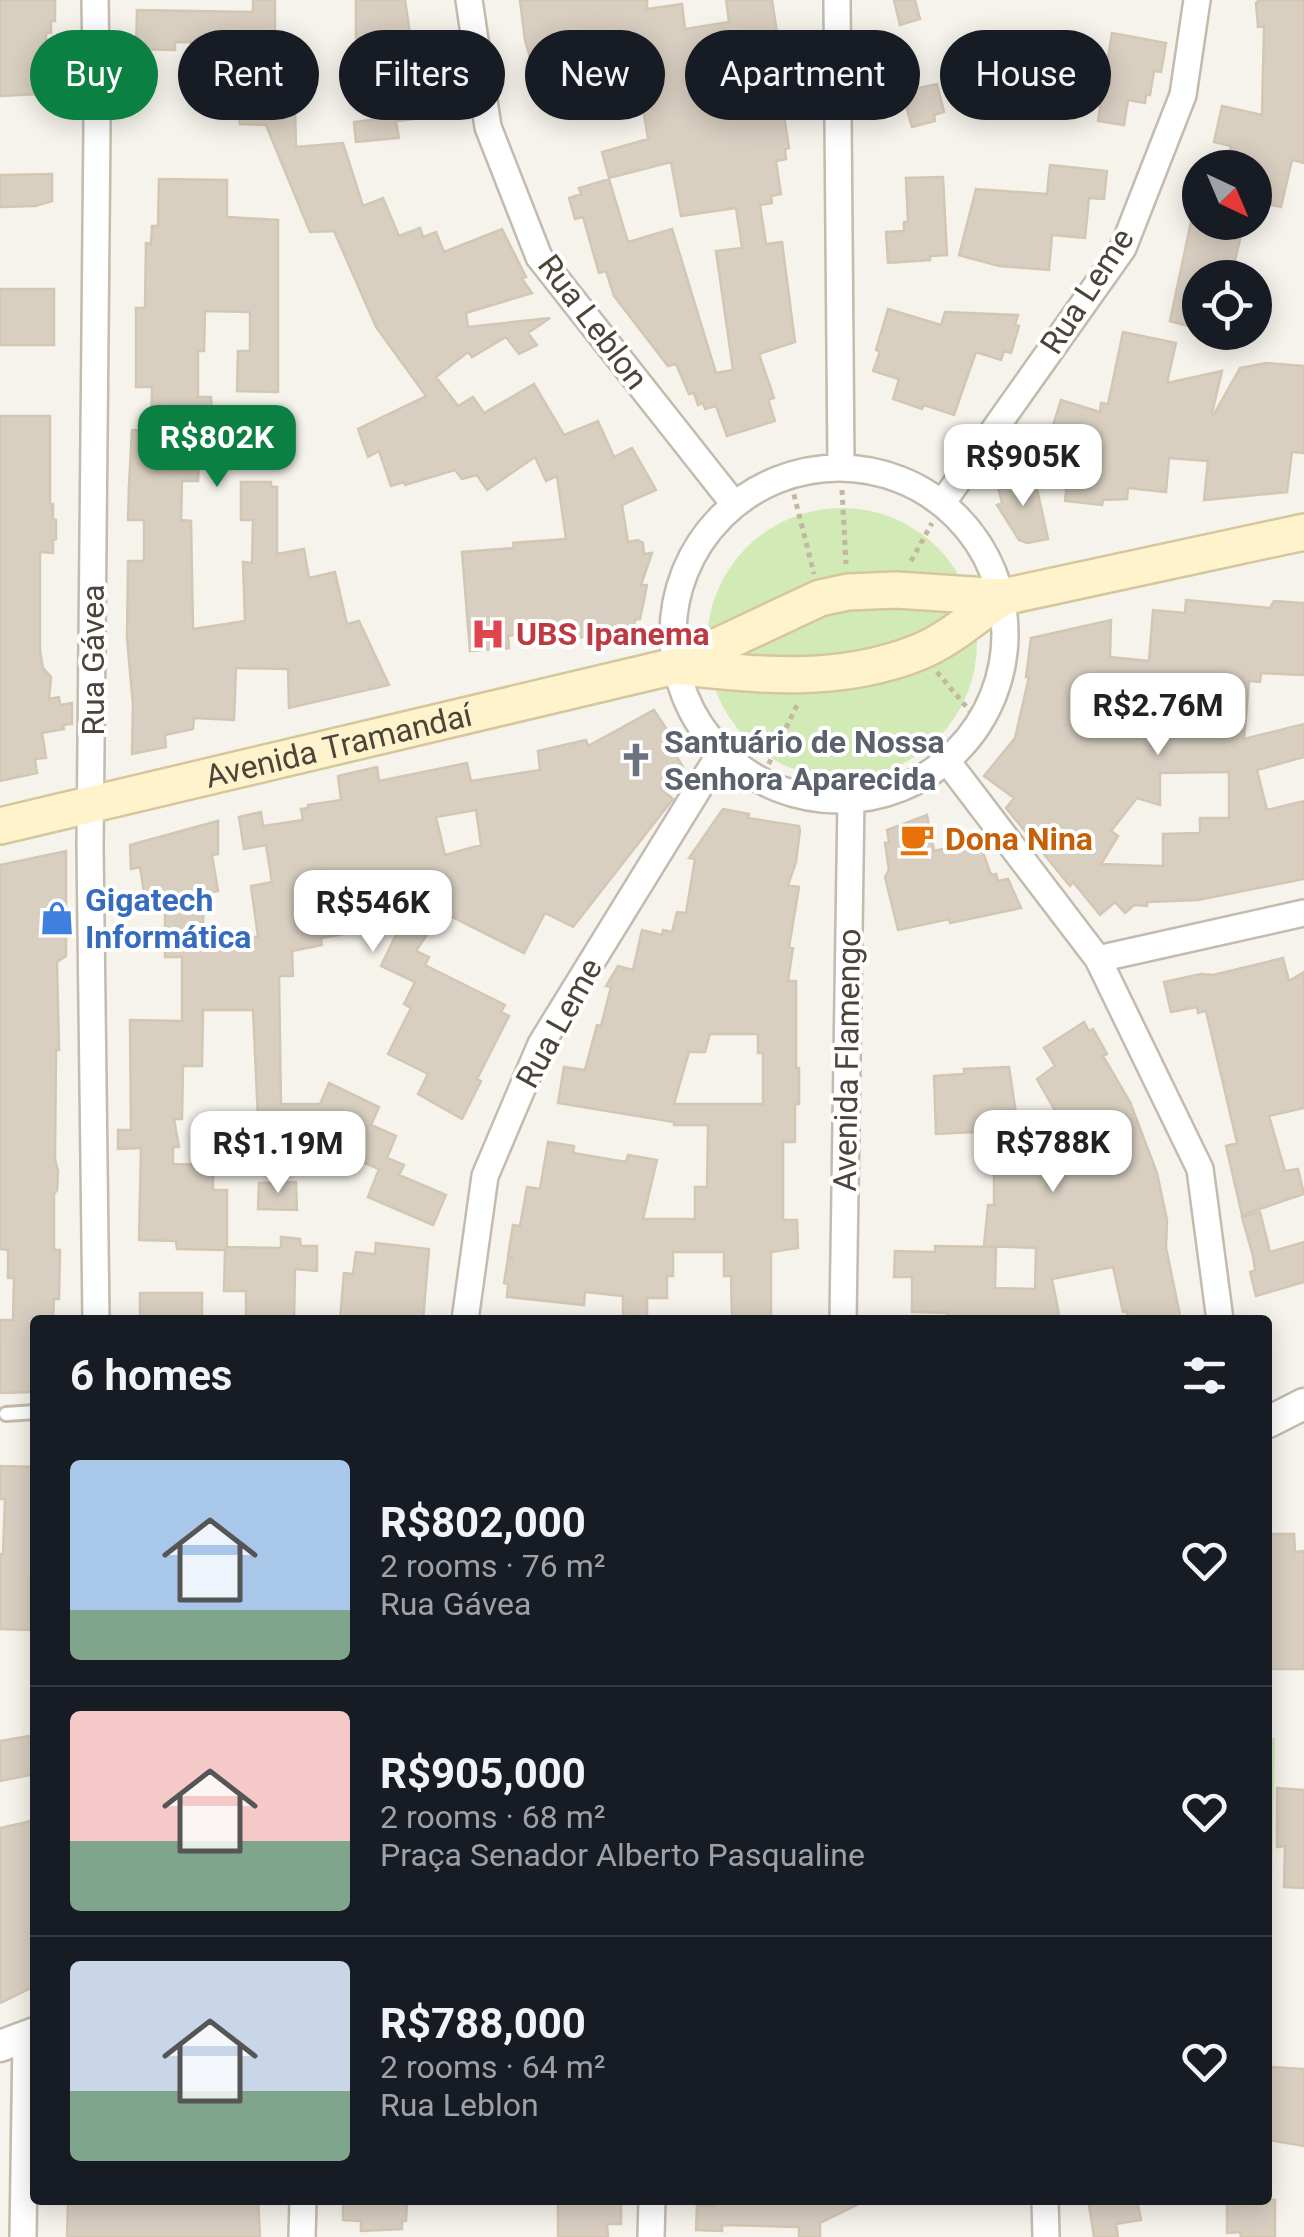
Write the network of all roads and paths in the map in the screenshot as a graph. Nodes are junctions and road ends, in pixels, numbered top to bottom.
1 (95, 0) edge
2 (469, 0) edge
3 (837, 0) edge
4 (1197, 0) edge
5 (841, 467) junction
6 (789, 474) junction
7 (944, 502) junction
8 (734, 504) junction
9 (1304, 532) edge
10 (910, 592) junction
11 (834, 595) junction
12 (1003, 597) junction
13 (745, 632) junction
14 (928, 647) junction
15 (676, 666) junction
16 (746, 675) junction
17 (810, 678) junction
18 (980, 723) junction
19 (721, 752) junction
20 (947, 761) junction
21 (760, 782) junction
22 (851, 800) junction
23 (91, 804) junction
24 (0, 826) edge
25 (1304, 913) edge
26 (1098, 960) junction
27 (96, 1315) edge
28 (465, 1315) edge
29 (844, 1315) edge
30 (1219, 1315) edge
31 (1304, 1404) edge
32 (30, 1412) edge
33 (6, 1414) dead end
34 (1272, 1420) edge
35 (20, 2039) edge
36 (302, 2205) edge
37 (652, 2205) edge
38 (1045, 2205) edge
39 (23, 2237) edge
40 (302, 2237) edge
41 (651, 2237) edge
42 (1046, 2237) edge

1 - 23 street, Rua Gávea
2 - 8 street, Rua Leblon
3 - 5 street
4 - 7 street, Rua Leme
5 - 6 street
5 - 7 street
5 - 11 path
6 - 8 street
6 - 11 path
7 - 10 path
7 - 12 street
8 - 15 street
9 - 12 main road, Avenida Tramandaí
10 - 11 main road, Avenida Tramandaí
10 - 12 main road, Avenida Tramandaí
10 - 14 main road
11 - 13 main road, Avenida Tramandaí
12 - 14 main road, Avenida Tramandaí
12 - 18 street
13 - 15 main road, Avenida Tramandaí
13 - 16 main road
14 - 17 main road, Avenida Tramandaí
14 - 18 path
15 - 16 main road, Avenida Tramandaí
15 - 19 street
15 - 23 main road, Avenida Tramandaí
16 - 17 main road, Avenida Tramandaí
17 - 21 path
18 - 20 street
19 - 21 street
19 - 28 street, Rua Leme
20 - 22 street
20 - 26 street
21 - 22 street
22 - 29 street, Avenida Flamengo
23 - 24 main road, Avenida Tramandaí
23 - 27 street, Rua Gávea
25 - 26 street
26 - 30 street
31 - 34 street
32 - 33 lane
35 - 39 street
36 - 40 street
37 - 41 street
38 - 42 street

